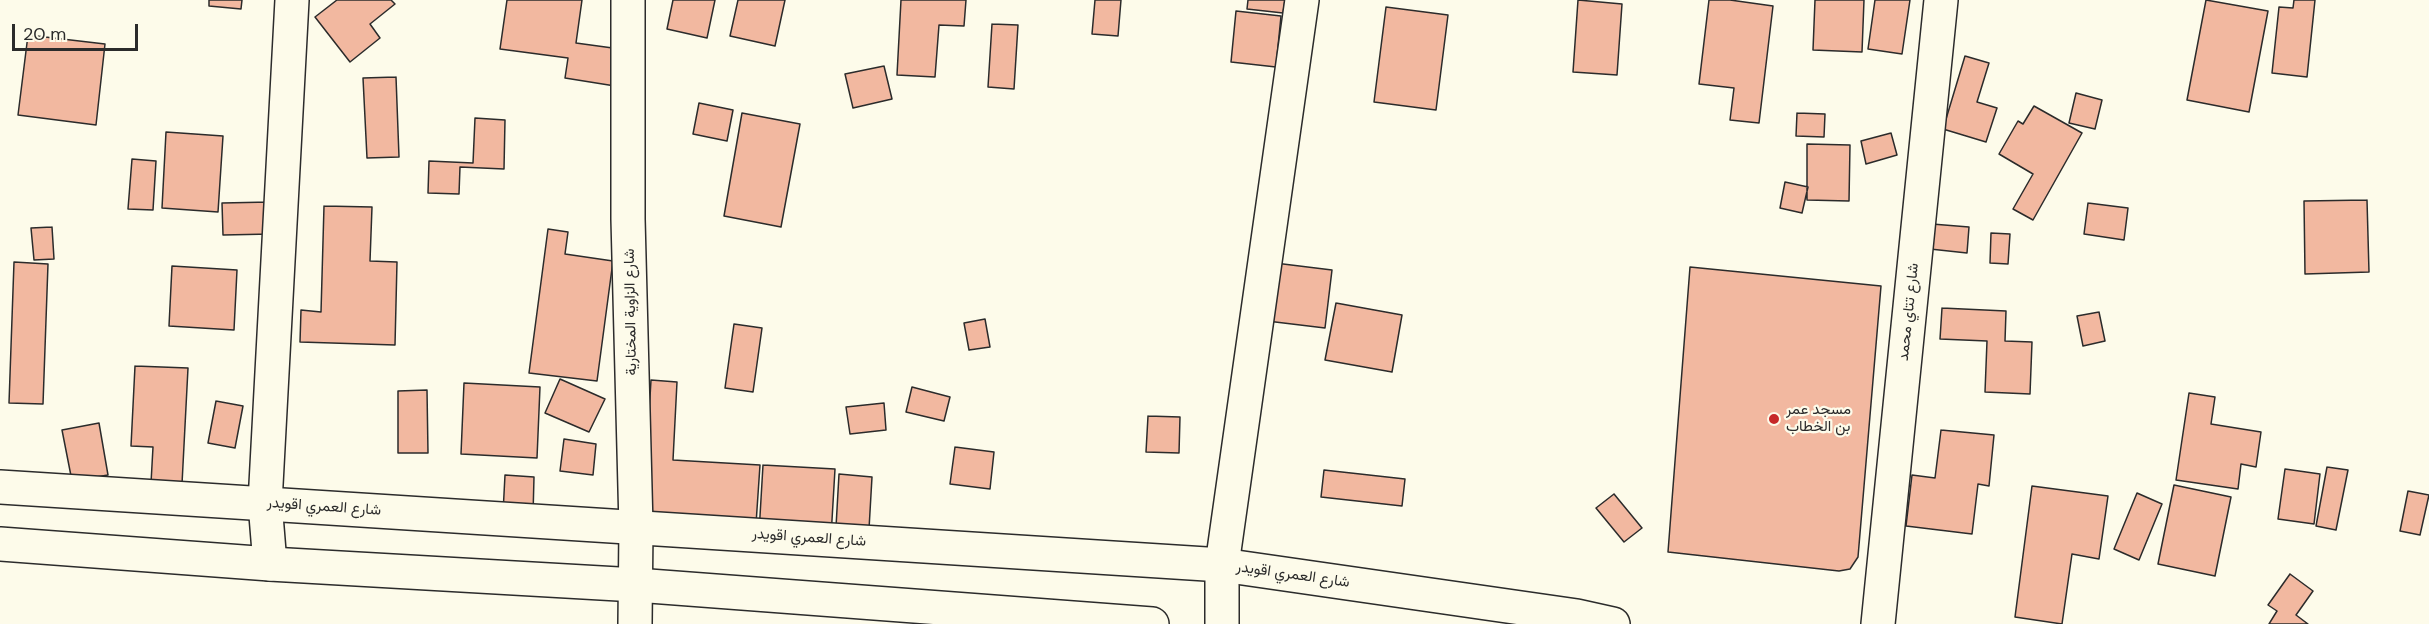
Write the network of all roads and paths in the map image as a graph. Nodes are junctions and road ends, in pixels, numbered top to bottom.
1 (292, 0) edge
2 (627, 0) edge
3 (1302, 0) edge
4 (1941, 0) edge
5 (0, 487) edge
6 (265, 503) junction
7 (636, 527) junction
8 (0, 544) edge
9 (270, 564) junction
10 (1222, 565) junction
11 (636, 585) junction
12 (635, 624) edge
13 (1152, 624) edge
14 (1222, 624) edge
15 (1613, 624) edge
16 (1878, 624) edge

1 - 6 street
2 - 7 street, شارع الزاوية المختارية
3 - 10 street
4 - 16 street, شارع تتاي محمد
5 - 6 street, شارع العمري اقويدر
6 - 7 street, شارع العمري اقويدر
6 - 9 street
7 - 10 street, شارع العمري اقويدر
7 - 11 street, شارع الزاوية المختارية
8 - 9 street
9 - 11 street
10 - 14 street
10 - 15 street, شارع العمري اقويدر
11 - 12 street, شارع الزاوية المختارية
11 - 13 street

